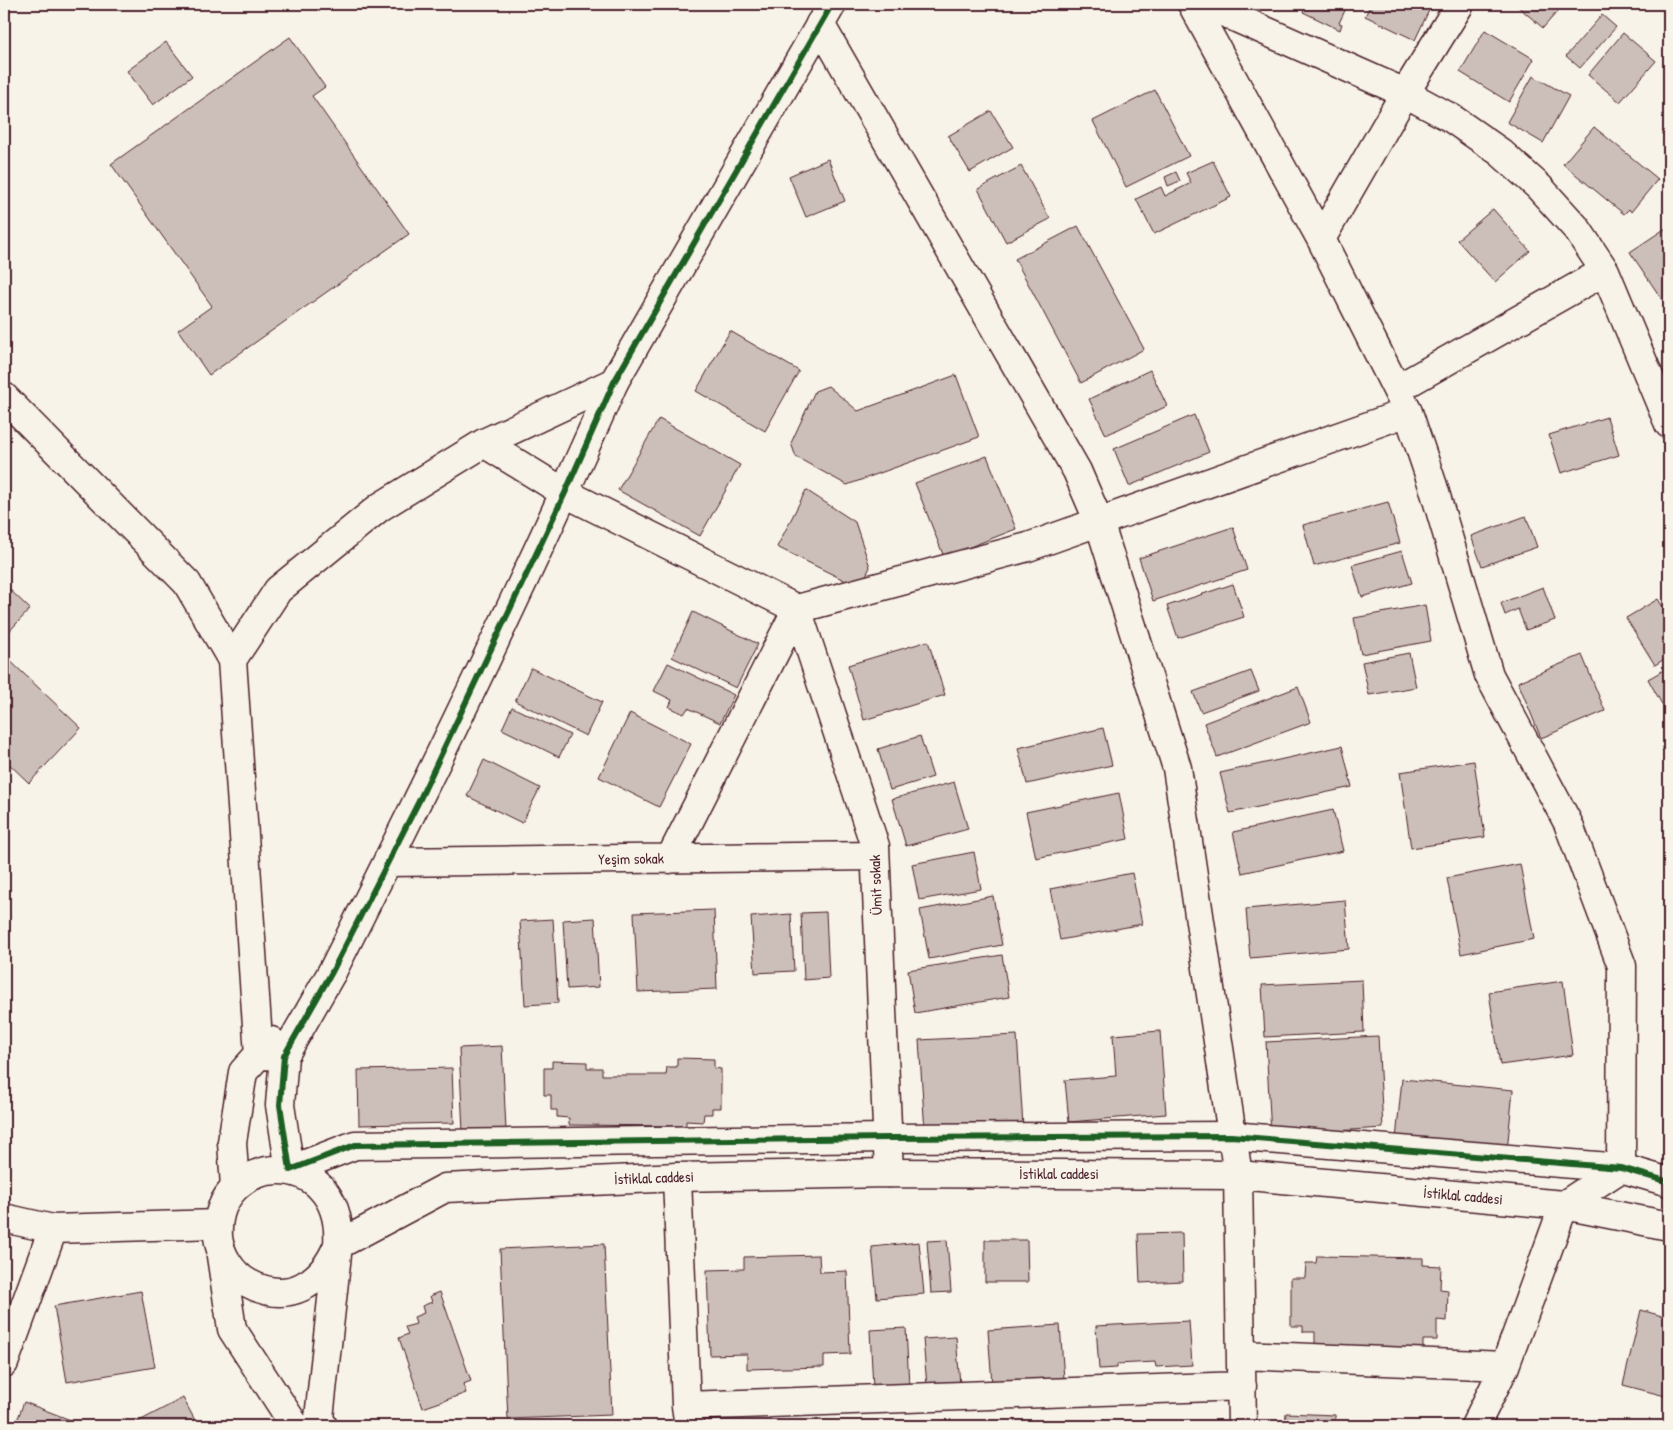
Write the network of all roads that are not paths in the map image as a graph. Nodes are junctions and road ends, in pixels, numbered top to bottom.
1 (1192, 4) edge
2 (1205, 4) edge
3 (1460, 4) edge
4 (826, 14) edge
5 (1405, 93) junction
6 (1321, 239) junction
7 (1605, 271) junction
8 (614, 382) junction
9 (4, 398) edge
10 (1402, 401) junction
11 (1669, 424) edge
12 (484, 443) junction
13 (565, 493) junction
14 (1099, 522) junction
15 (797, 609) junction
16 (232, 660) junction
17 (875, 856) junction
18 (670, 859) junction
19 (388, 862) junction
20 (271, 1055) junction
21 (1231, 1136) junction
22 (888, 1138) junction
23 (1621, 1168) junction
24 (290, 1170) junction
25 (889, 1173) junction
26 (1238, 1175) junction
27 (677, 1177) junction
28 (1669, 1182) edge
29 (235, 1187) junction
30 (1564, 1206) junction
31 (4, 1218) edge
32 (1669, 1226) edge
33 (53, 1229) junction
34 (218, 1234) junction
35 (338, 1245) junction
36 (1241, 1355) junction
37 (4, 1363) edge
38 (1505, 1366) junction
39 (1242, 1386) junction
40 (687, 1416) edge
41 (295, 1426) edge
42 (323, 1426) edge
43 (1242, 1426) edge
44 (1475, 1426) edge

1 - 6 street
2 - 5 street
3 - 5 street
4 - 8 street
4 - 14 street
5 - 6 street
5 - 7 street
6 - 10 street
7 - 10 street
7 - 11 street
8 - 12 street
8 - 13 street
9 - 16 street
10 - 14 street
10 - 23 street
12 - 13 street
12 - 16 street
13 - 15 street
13 - 19 street
14 - 15 street
14 - 21 street
15 - 17 street, Ümit sokak
15 - 18 street
16 - 20 street
17 - 18 street, Yeşim sokak
17 - 22 street, Ümit sokak
18 - 19 street, Yeşim sokak
19 - 20 street
20 - 24 street
20 - 29 street
21 - 22 street
21 - 23 street
21 - 26 street
22 - 24 street
22 - 25 street, Ümit sokak
23 - 28 street
23 - 30 street
24 - 29 street
24 - 35 street
25 - 26 street, İstiklal caddesi
25 - 27 street, İstiklal caddesi
26 - 30 street, İstiklal caddesi
26 - 36 street
27 - 35 street, İstiklal caddesi
27 - 40 street
29 - 34 street
30 - 32 street, İstiklal caddesi
30 - 38 street
31 - 33 street
33 - 34 street
33 - 37 street
34 - 35 street
34 - 41 street
35 - 42 street
36 - 38 street
36 - 39 street
38 - 44 street
39 - 40 street
39 - 43 street

